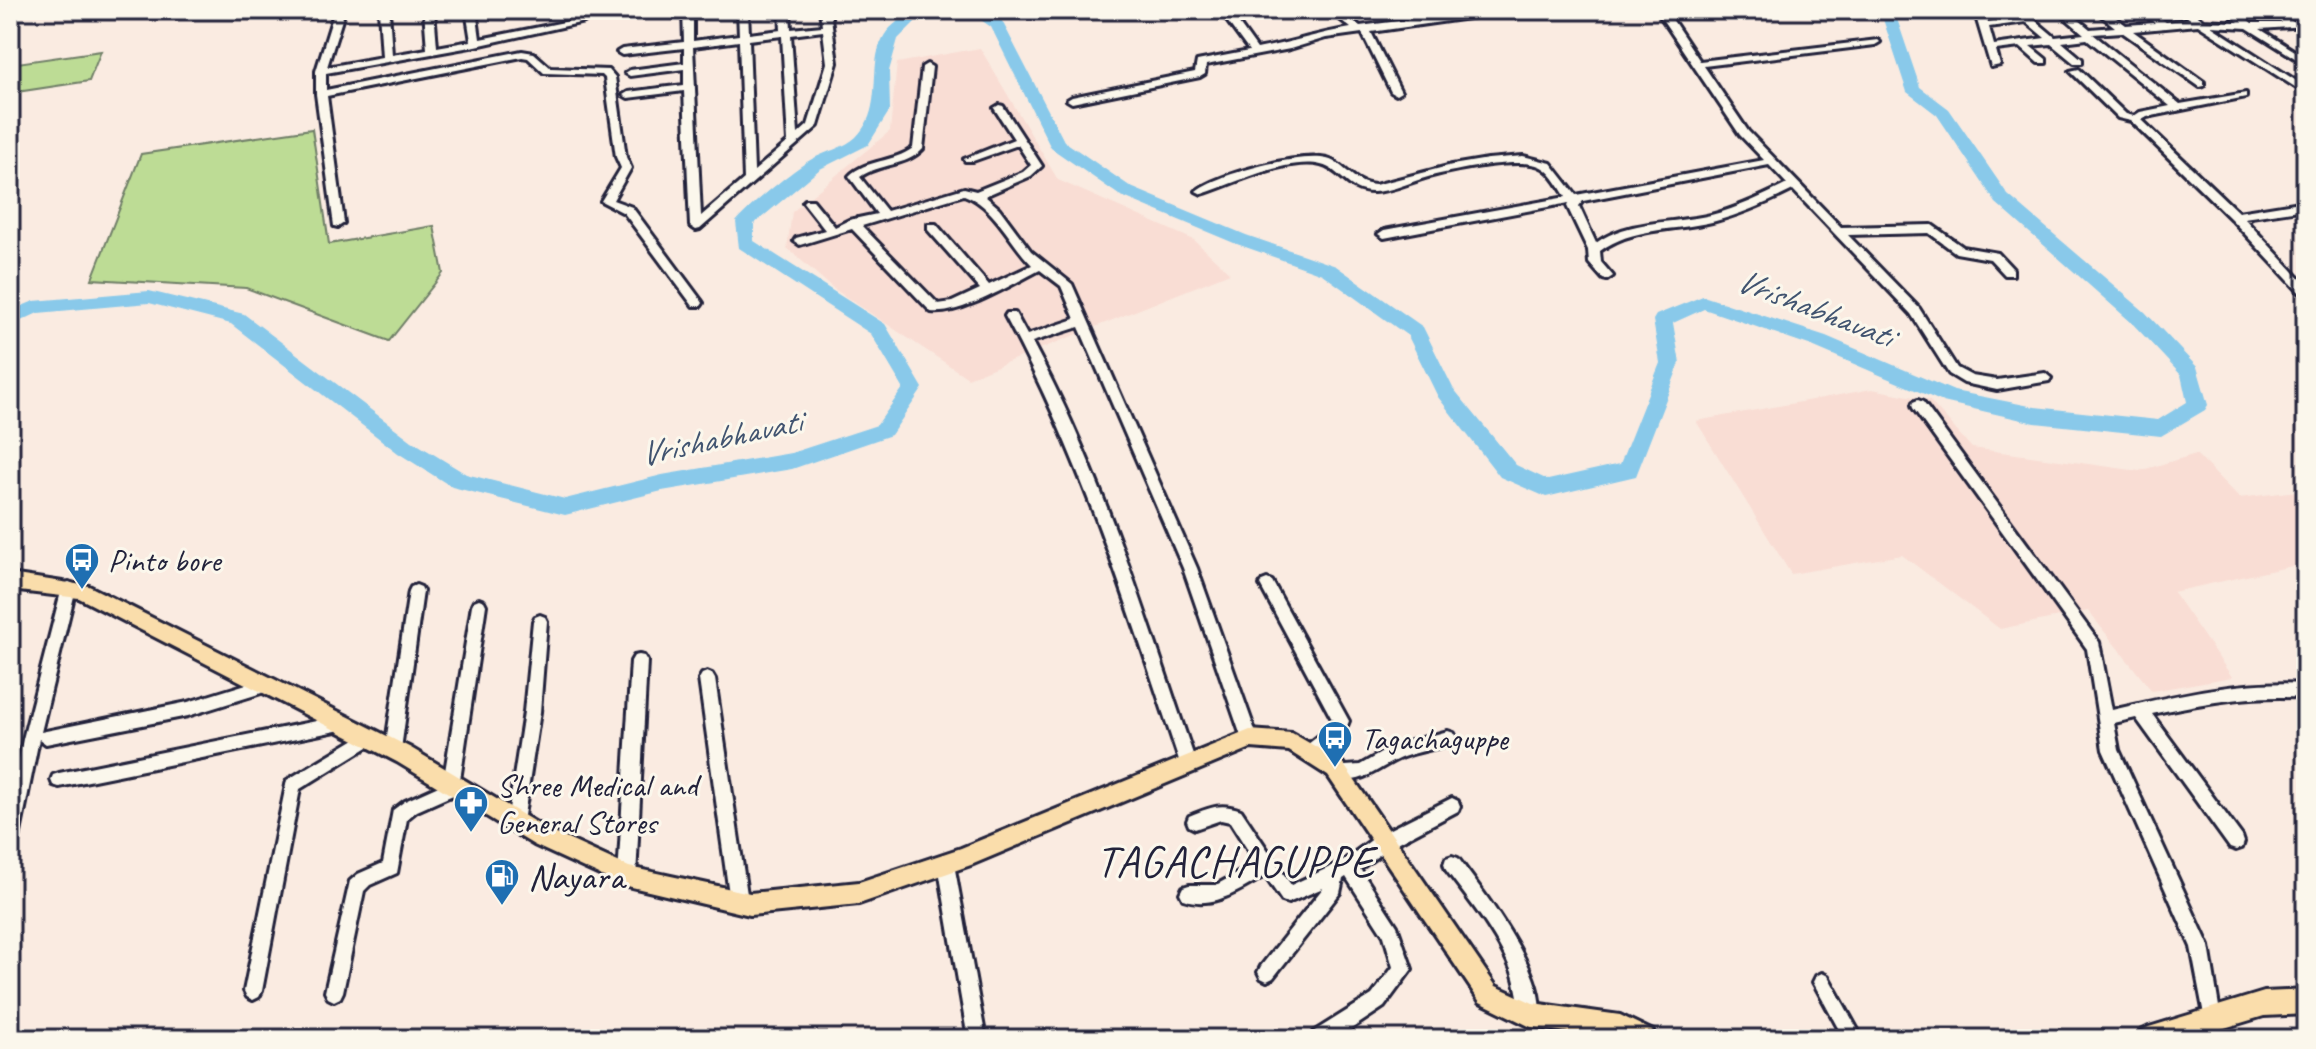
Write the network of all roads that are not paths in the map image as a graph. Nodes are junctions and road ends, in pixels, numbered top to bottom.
1 (340, 10) edge
2 (384, 10) edge
3 (429, 10) edge
4 (471, 10) edge
5 (688, 10) edge
6 (743, 10) edge
7 (785, 10) edge
8 (825, 10) edge
9 (897, 10) edge
10 (903, 10) edge
11 (1224, 10) edge
12 (1333, 10) edge
13 (1504, 10) edge
14 (1661, 10) edge
15 (1979, 10) edge
16 (2017, 10) edge
17 (2061, 10) edge
18 (2099, 10) edge
19 (2144, 10) edge
20 (2184, 10) edge
21 (2230, 10) edge
22 (2270, 10) edge
23 (1475, 11) edge
24 (2027, 19) junction
25 (581, 20) dead end
26 (2200, 22) junction
27 (2306, 23) edge
28 (1983, 25) junction
29 (2164, 25) junction
30 (2247, 25) junction
31 (2292, 25) junction
32 (827, 28) junction
33 (2123, 28) junction
34 (1361, 29) junction
35 (786, 32) junction
36 (2089, 34) junction
37 (744, 37) junction
38 (2053, 40) junction
39 (1875, 42) dead end
40 (476, 43) junction
41 (688, 43) junction
42 (2022, 44) junction
43 (1990, 48) junction
44 (432, 50) junction
45 (622, 52) dead end
46 (1255, 53) junction
47 (387, 58) junction
48 (2042, 61) dead end
49 (2306, 62) edge
50 (1697, 64) junction
51 (688, 65) junction
52 (1995, 65) dead end
53 (927, 67) dead end
54 (321, 71) junction
55 (630, 73) dead end
56 (2200, 84) dead end
57 (689, 87) junction
58 (2306, 91) edge
59 (1396, 92) dead end
60 (321, 94) junction
61 (628, 95) dead end
62 (2242, 95) dead end
63 (1072, 100) dead end
64 (2178, 107) junction
65 (999, 108) dead end
66 (2135, 119) junction
67 (1021, 140) junction
68 (793, 142) junction
69 (969, 159) dead end
70 (1769, 162) junction
71 (749, 178) junction
72 (1793, 186) junction
73 (1202, 191) dead end
74 (977, 195) junction
75 (1576, 198) junction
76 (809, 202) dead end
77 (2306, 205) edge
78 (884, 215) junction
79 (2235, 216) junction
80 (338, 223) dead end
81 (853, 223) junction
82 (932, 227) dead end
83 (832, 231) junction
84 (1840, 231) junction
85 (1384, 234) dead end
86 (800, 241) dead end
87 (1594, 250) junction
88 (1041, 265) junction
89 (2009, 272) dead end
90 (1607, 276) dead end
91 (988, 291) junction
92 (2306, 292) edge
93 (697, 303) dead end
94 (1011, 316) dead end
95 (1083, 321) junction
96 (1025, 340) junction
97 (2045, 378) dead end
98 (1918, 405) dead end
99 (10, 582) edge
100 (1267, 585) dead end
101 (69, 588) junction
102 (416, 591) dead end
103 (479, 605) dead end
104 (540, 621) dead end
105 (639, 661) dead end
106 (707, 679) dead end
107 (266, 685) junction
108 (2306, 691) edge
109 (2140, 711) junction
110 (2105, 718) junction
111 (341, 723) junction
112 (46, 737) dead end
113 (370, 737) junction
114 (1448, 738) dead end
115 (1250, 739) junction
116 (393, 749) junction
117 (1309, 753) junction
118 (1188, 763) junction
119 (18, 770) edge
120 (1337, 772) junction
121 (59, 780) dead end
122 (454, 784) junction
123 (1452, 806) dead end
124 (1195, 821) dead end
125 (515, 822) junction
126 (1384, 841) junction
127 (2236, 842) dead end
128 (10, 843) edge
129 (946, 864) junction
130 (1452, 864) dead end
131 (1268, 866) junction
132 (1342, 870) junction
133 (627, 877) junction
134 (1189, 893) dead end
135 (739, 901) junction
136 (1267, 972) dead end
137 (1822, 982) dead end
138 (253, 991) dead end
139 (334, 992) dead end
140 (2306, 1002) edge
141 (1531, 1015) junction
142 (2212, 1019) junction
143 (2157, 1037) edge
144 (977, 1039) edge
145 (1320, 1039) edge
146 (1645, 1039) edge
147 (1854, 1039) edge

1 - 54 street
2 - 47 street
3 - 44 street
4 - 40 street
5 - 41 street
6 - 37 street
7 - 35 street
8 - 32 street
9 - 10 street
11 - 46 street
12 - 34 street
13 - 23 street
14 - 50 street
15 - 28 street
16 - 24 street
17 - 36 street
18 - 33 street
19 - 29 street
20 - 26 street
21 - 30 street
22 - 31 street
23 - 34 street
24 - 28 street
24 - 38 street
25 - 40 street
26 - 29 street
26 - 30 street
26 - 58 street
27 - 31 street
28 - 43 street
29 - 33 street
30 - 31 street
30 - 49 street
32 - 35 street
32 - 68 street
33 - 36 street
33 - 56 street
34 - 46 street
34 - 59 street
35 - 37 street
35 - 68 street
36 - 38 street
36 - 64 street
37 - 41 street
37 - 71 street
38 - 42 street
38 - 66 street
39 - 50 street
40 - 44 street
41 - 45 street
41 - 51 street
42 - 43 street
42 - 48 street
43 - 52 street
44 - 47 street
46 - 63 street
47 - 54 street
50 - 70 street
51 - 55 street
51 - 57 street
53 - 78 street
54 - 60 street
57 - 61 street
57 - 71 street
60 - 80 street
60 - 93 street
62 - 64 street
64 - 66 street
65 - 67 street
66 - 79 street
67 - 69 street
67 - 74 street
68 - 71 street
70 - 72 street
70 - 75 street
72 - 84 street
72 - 87 street
73 - 75 street
74 - 78 street
74 - 88 street
75 - 85 street
75 - 87 street
76 - 83 street
77 - 79 street
78 - 81 street
79 - 92 street
81 - 83 street
81 - 91 street
82 - 91 street
83 - 86 street
84 - 89 street
84 - 97 street
87 - 90 street
88 - 91 street
88 - 95 street
94 - 96 street
95 - 96 street
95 - 115 street
96 - 118 street
98 - 110 street
99 - 101 main road
100 - 117 street
101 - 107 main road
101 - 119 street
102 - 116 street
103 - 122 street
104 - 125 street
105 - 133 street
106 - 135 street
107 - 111 main road
107 - 112 street
108 - 109 street
109 - 110 street
109 - 127 street
110 - 142 street
111 - 113 main road
111 - 121 street
113 - 116 main road
113 - 138 street
114 - 120 street
115 - 117 main road
115 - 118 main road
116 - 122 main road
117 - 120 main road
118 - 129 main road
119 - 128 street
120 - 126 main road
122 - 125 main road
122 - 139 street
123 - 126 street
124 - 131 street
125 - 133 main road
126 - 132 street
126 - 141 main road
129 - 135 main road
129 - 144 street
130 - 141 street
131 - 132 street
131 - 134 street
132 - 136 street
132 - 145 street
133 - 135 main road
137 - 147 street
140 - 142 main road
141 - 146 main road
142 - 143 main road

